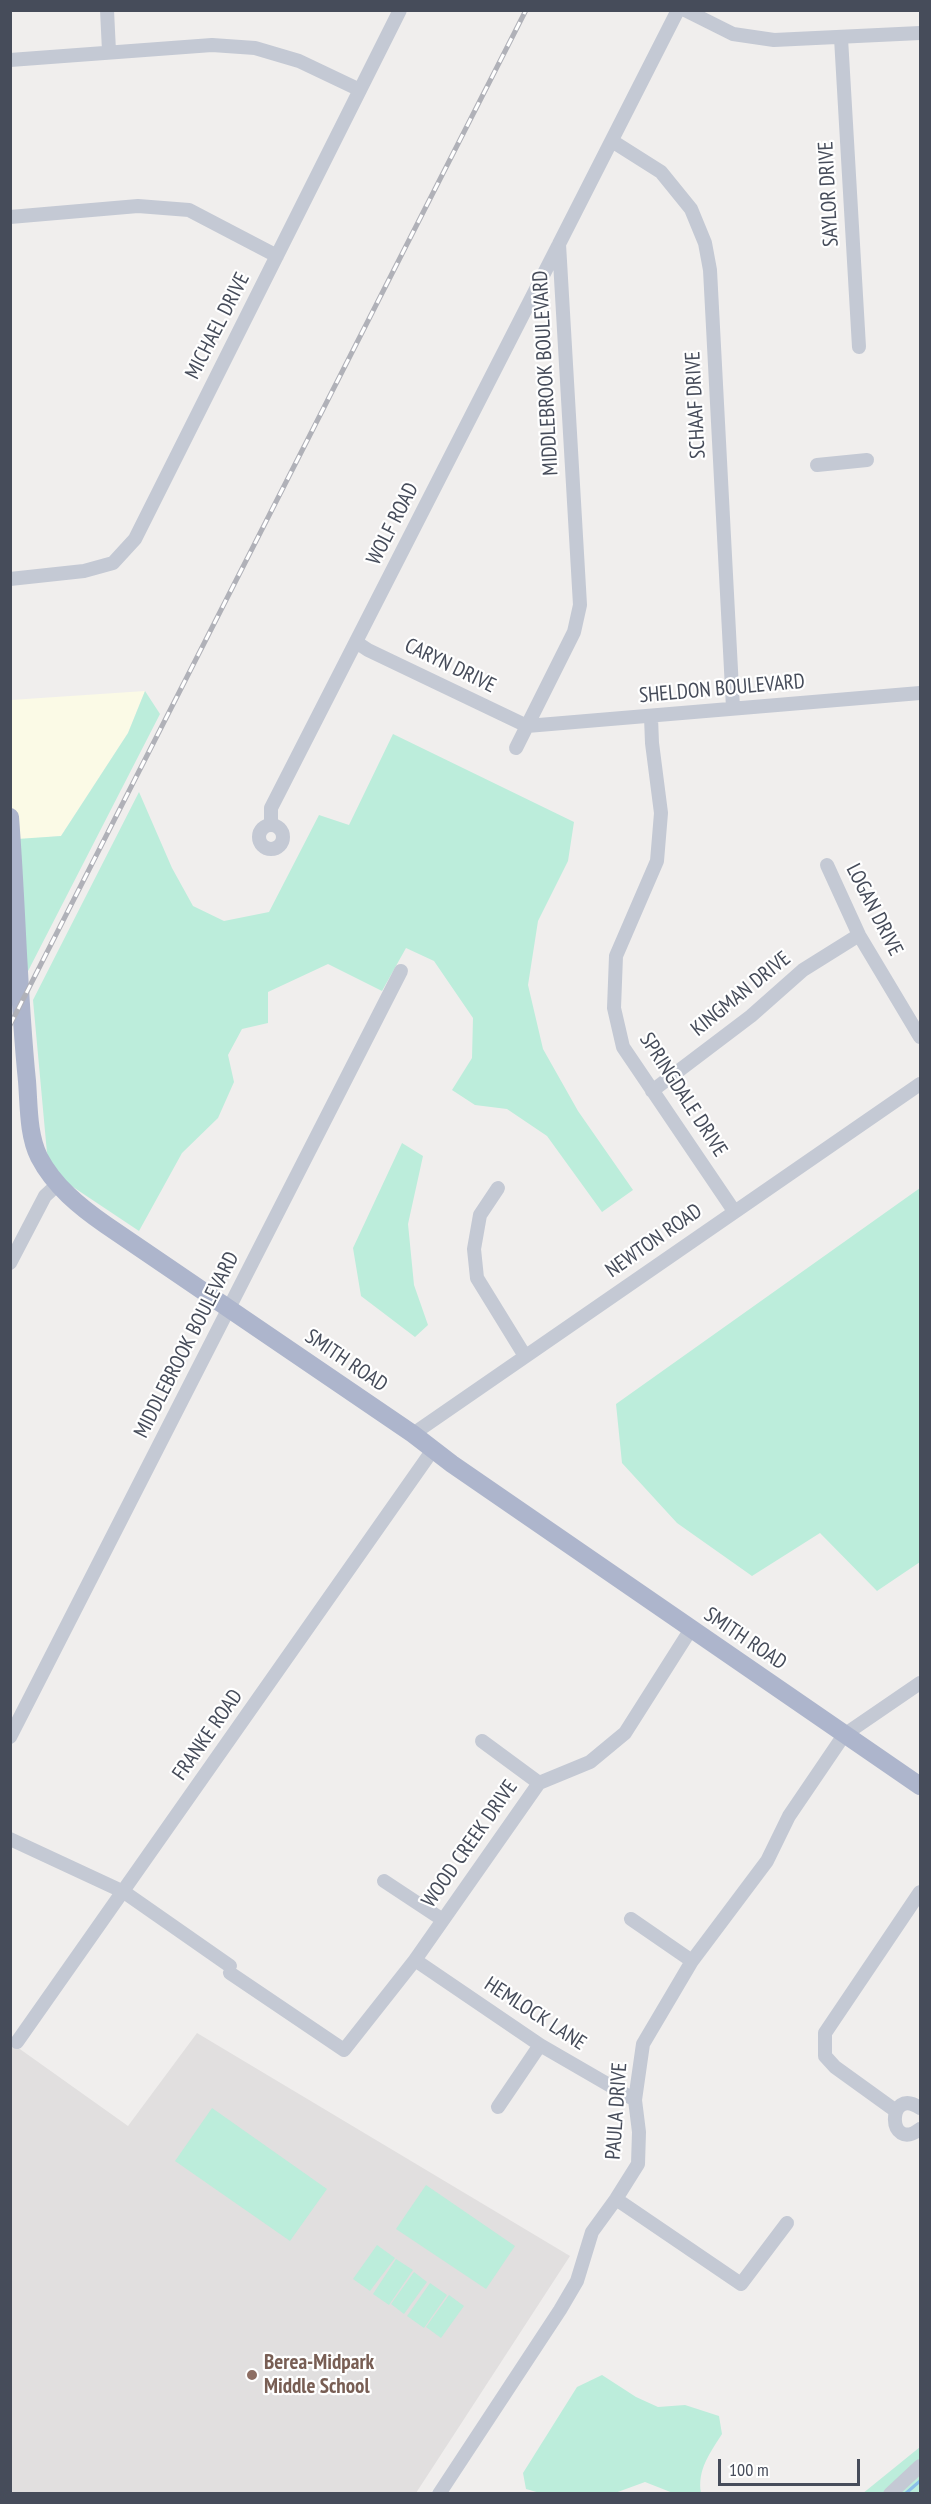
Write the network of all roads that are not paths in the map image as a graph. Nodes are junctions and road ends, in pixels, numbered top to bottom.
1 (107, 10) edge
2 (400, 10) edge
3 (678, 10) edge
4 (684, 10) edge
5 (921, 33) edge
6 (841, 38) junction
7 (109, 51) junction
8 (10, 60) edge
9 (360, 90) junction
10 (612, 141) junction
11 (10, 217) edge
12 (559, 244) junction
13 (277, 256) junction
14 (859, 348) dead end
15 (867, 460) dead end
16 (817, 465) dead end
17 (10, 579) edge
18 (356, 642) junction
19 (921, 693) edge
20 (733, 708) junction
21 (651, 717) junction
22 (527, 726) junction
23 (516, 747) dead end
24 (10, 817) edge
25 (271, 824) dead end
26 (826, 865) dead end
27 (859, 935) junction
28 (401, 971) dead end
29 (921, 1037) edge
30 (921, 1084) edge
31 (652, 1091) junction
32 (58, 1184) junction
33 (498, 1188) dead end
34 (734, 1211) junction
35 (10, 1263) edge
36 (229, 1309) junction
37 (525, 1356) junction
38 (413, 1434) junction
39 (432, 1451) junction
40 (691, 1629) junction
41 (921, 1683) edge
42 (844, 1735) junction
43 (10, 1737) edge
44 (482, 1741) dead end
45 (539, 1783) junction
46 (921, 1786) edge
47 (10, 1839) edge
48 (384, 1881) dead end
49 (124, 1892) junction
50 (921, 1892) edge
51 (631, 1919) dead end
52 (443, 1920) junction
53 (416, 1960) junction
54 (692, 1961) junction
55 (17, 2042) dead end
56 (540, 2045) junction
57 (635, 2100) junction
58 (498, 2107) dead end
59 (921, 2108) edge
60 (896, 2111) junction
61 (921, 2129) edge
62 (616, 2199) junction
63 (787, 2223) dead end
64 (921, 2466) edge
65 (439, 2493) edge
66 (890, 2493) edge

1 - 7 street
2 - 9 street, MICHAEL DRIVE
3 - 10 street, MIDDLEBROOK BOULEVARD
4 - 6 street
5 - 6 street
6 - 14 street, SAYLOR DRIVE
7 - 8 street
7 - 9 street
9 - 13 street, MICHAEL DRIVE
10 - 12 street, MIDDLEBROOK BOULEVARD
10 - 20 street, SCHAAF DRIVE
11 - 13 street
12 - 18 street, WOLF ROAD
12 - 22 street, MIDDLEBROOK BOULEVARD
13 - 17 street, MICHAEL DRIVE
15 - 16 street
18 - 22 street, CARYN DRIVE
18 - 25 street, WOLF ROAD
19 - 20 street, SHELDON BOULEVARD
20 - 21 street, SHELDON BOULEVARD
21 - 22 street, SHELDON BOULEVARD
21 - 31 street, SPRINGDALE DRIVE
22 - 23 street, MIDDLEBROOK BOULEVARD
24 - 32 main road, SMITH ROAD
26 - 27 street, LOGAN DRIVE
27 - 29 street, LOGAN DRIVE
27 - 31 street, KINGMAN DRIVE
28 - 36 street, MIDDLEBROOK BOULEVARD
30 - 34 street, NEWTON ROAD
31 - 34 street, SPRINGDALE DRIVE
32 - 35 street
32 - 36 main road, SMITH ROAD
33 - 37 street
34 - 37 street, NEWTON ROAD
36 - 38 main road, SMITH ROAD
36 - 43 street, MIDDLEBROOK BOULEVARD
37 - 38 street, NEWTON ROAD
38 - 39 main road, SMITH ROAD
39 - 40 main road, SMITH ROAD
39 - 49 street, FRANKE ROAD
40 - 42 main road, SMITH ROAD
40 - 45 street, WOOD CREEK DRIVE
41 - 42 street
42 - 46 main road, SMITH ROAD
42 - 54 street, PAULA DRIVE
44 - 45 street
45 - 52 street, WOOD CREEK DRIVE
47 - 49 street
48 - 52 street
49 - 53 street, WOOD CREEK DRIVE
49 - 55 street, FRANKE ROAD
50 - 60 street
51 - 54 street
52 - 53 street, WOOD CREEK DRIVE
53 - 56 street, HEMLOCK LANE
54 - 57 street, PAULA DRIVE
56 - 57 street, HEMLOCK LANE
56 - 58 street
57 - 62 street, PAULA DRIVE
59 - 60 street
60 - 61 street
62 - 63 street
62 - 65 street, PAULA DRIVE
64 - 66 street

